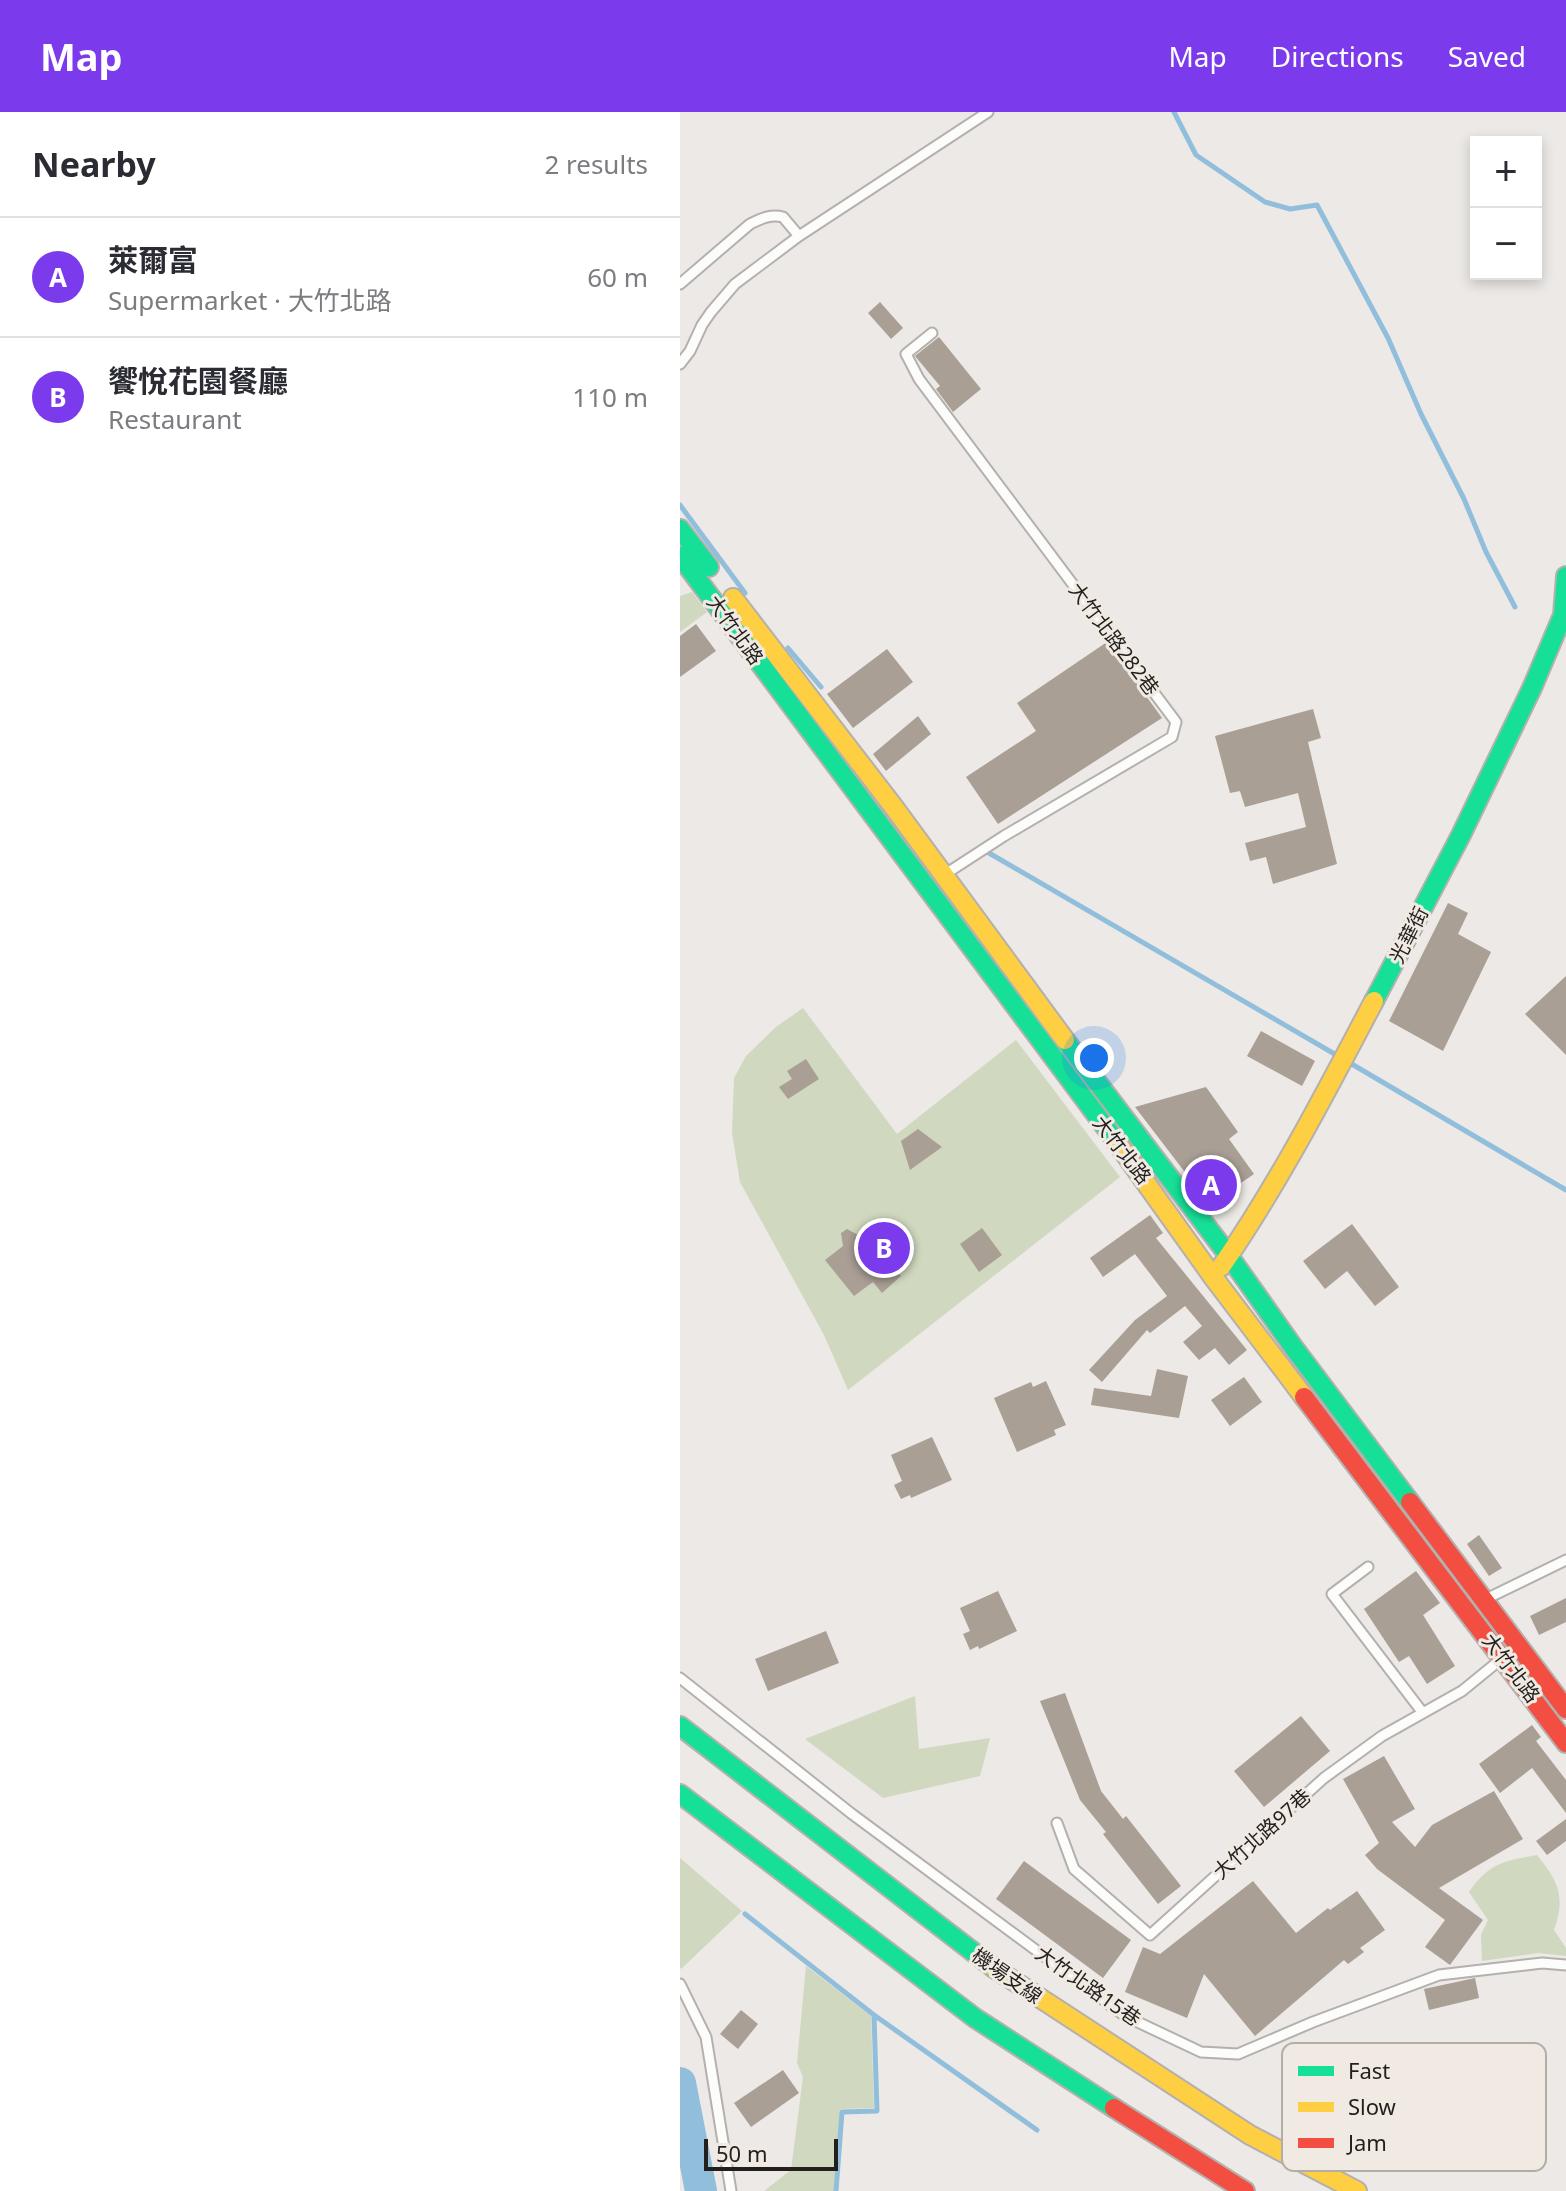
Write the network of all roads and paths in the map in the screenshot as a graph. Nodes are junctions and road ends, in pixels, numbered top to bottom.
1 (988, 112) edge
2 (799, 236) junction
3 (680, 284) edge
4 (932, 333) dead end
5 (680, 364) edge
6 (680, 529) edge
7 (680, 556) edge
8 (699, 576) junction
9 (1566, 576) edge
10 (944, 875) junction
11 (1229, 1256) junction
12 (1213, 1277) junction
13 (1566, 1560) edge
14 (1368, 1567) dead end
15 (1476, 1606) junction
16 (1503, 1658) junction
17 (680, 1678) edge
18 (1566, 1709) edge
19 (1423, 1713) junction
20 (680, 1726) edge
21 (1566, 1743) edge
22 (680, 1794) edge
23 (1057, 1823) dead end
24 (1566, 1965) edge
25 (680, 1984) edge
26 (1282, 2152) edge
27 (1319, 2171) edge
28 (731, 2191) edge
29 (1245, 2191) edge
30 (1357, 2191) edge

1 - 2 lane
2 - 3 lane
2 - 5 lane
4 - 10 lane, 大竹北路282巷
6 - 8 main road, 大竹北路
7 - 8 main road, 大竹北路
8 - 10 main road, 大竹北路
8 - 12 main road, 大竹北路
9 - 11 main road, 光華街
10 - 11 main road, 大竹北路
11 - 12 main road, 光華街
11 - 15 main road, 大竹北路
12 - 15 main road, 大竹北路
13 - 15 lane
14 - 19 lane
15 - 16 main road, 大竹北路
15 - 18 main road, 大竹北路
16 - 19 lane, 大竹北路97巷
16 - 21 main road, 大竹北路
17 - 24 lane, 大竹北路15巷
19 - 23 lane, 大竹北路97巷
20 - 26 main road, 機場支線
22 - 29 main road
25 - 28 lane
27 - 30 main road, 機場支線

